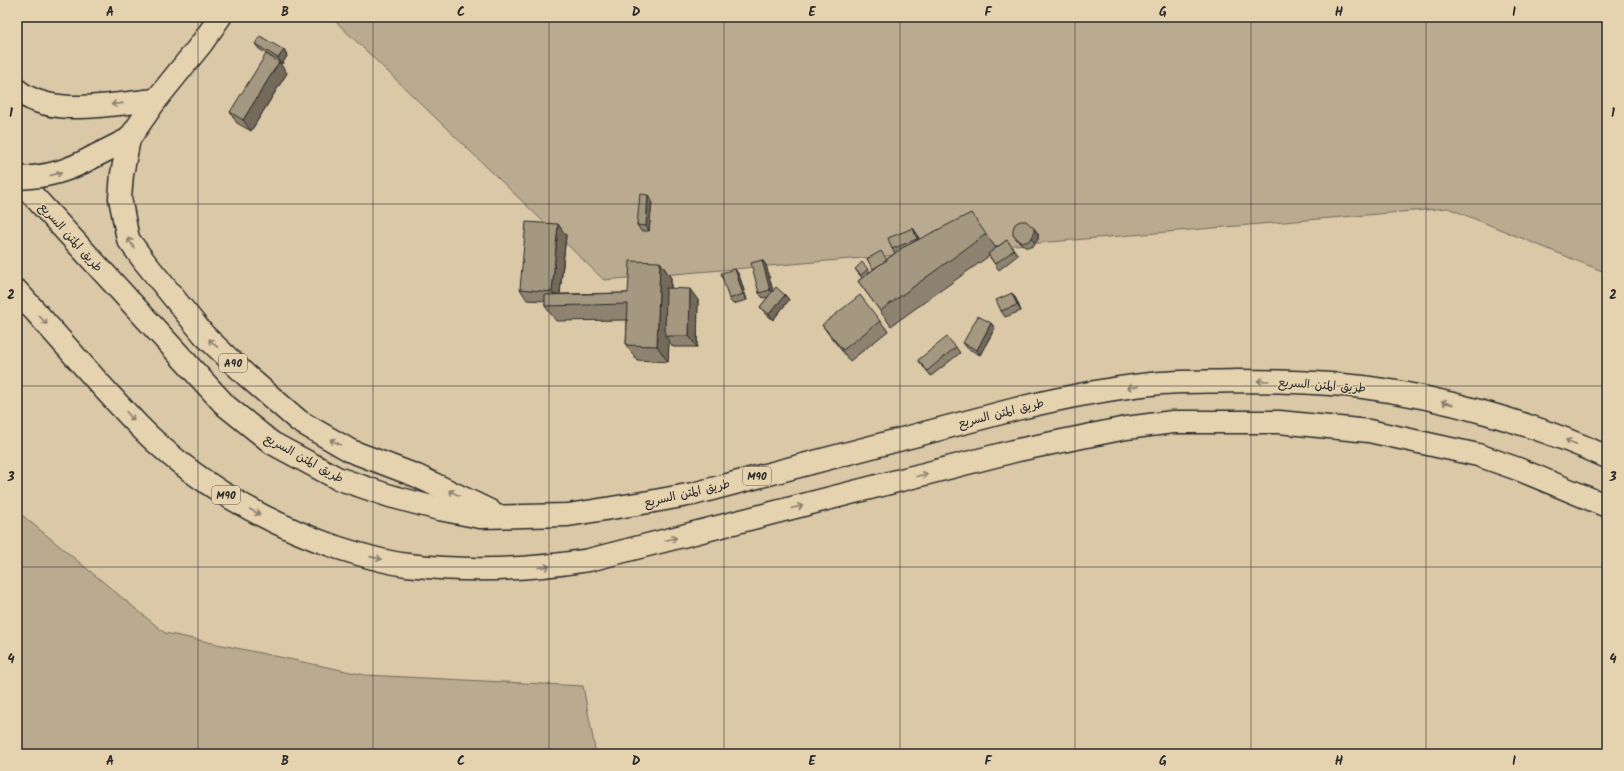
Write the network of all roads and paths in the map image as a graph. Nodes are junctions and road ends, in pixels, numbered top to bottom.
1 (220, 17) edge
2 (17, 90) edge
3 (156, 100) junction
4 (129, 139) junction
5 (17, 178) edge
6 (17, 291) edge
7 (1607, 457) edge
8 (1607, 506) edge
9 (502, 517) junction

1 - 3 main road
3 -> 2 main road
3 - 4 main road, A90
5 -> 4 main road, bridge
9 -> 4 main road, A90
5 - 9 main road, طريق المتن السريع / M90
6 -> 8 main road, M90
7 -> 9 main road, طريق المتن السريع / M90

